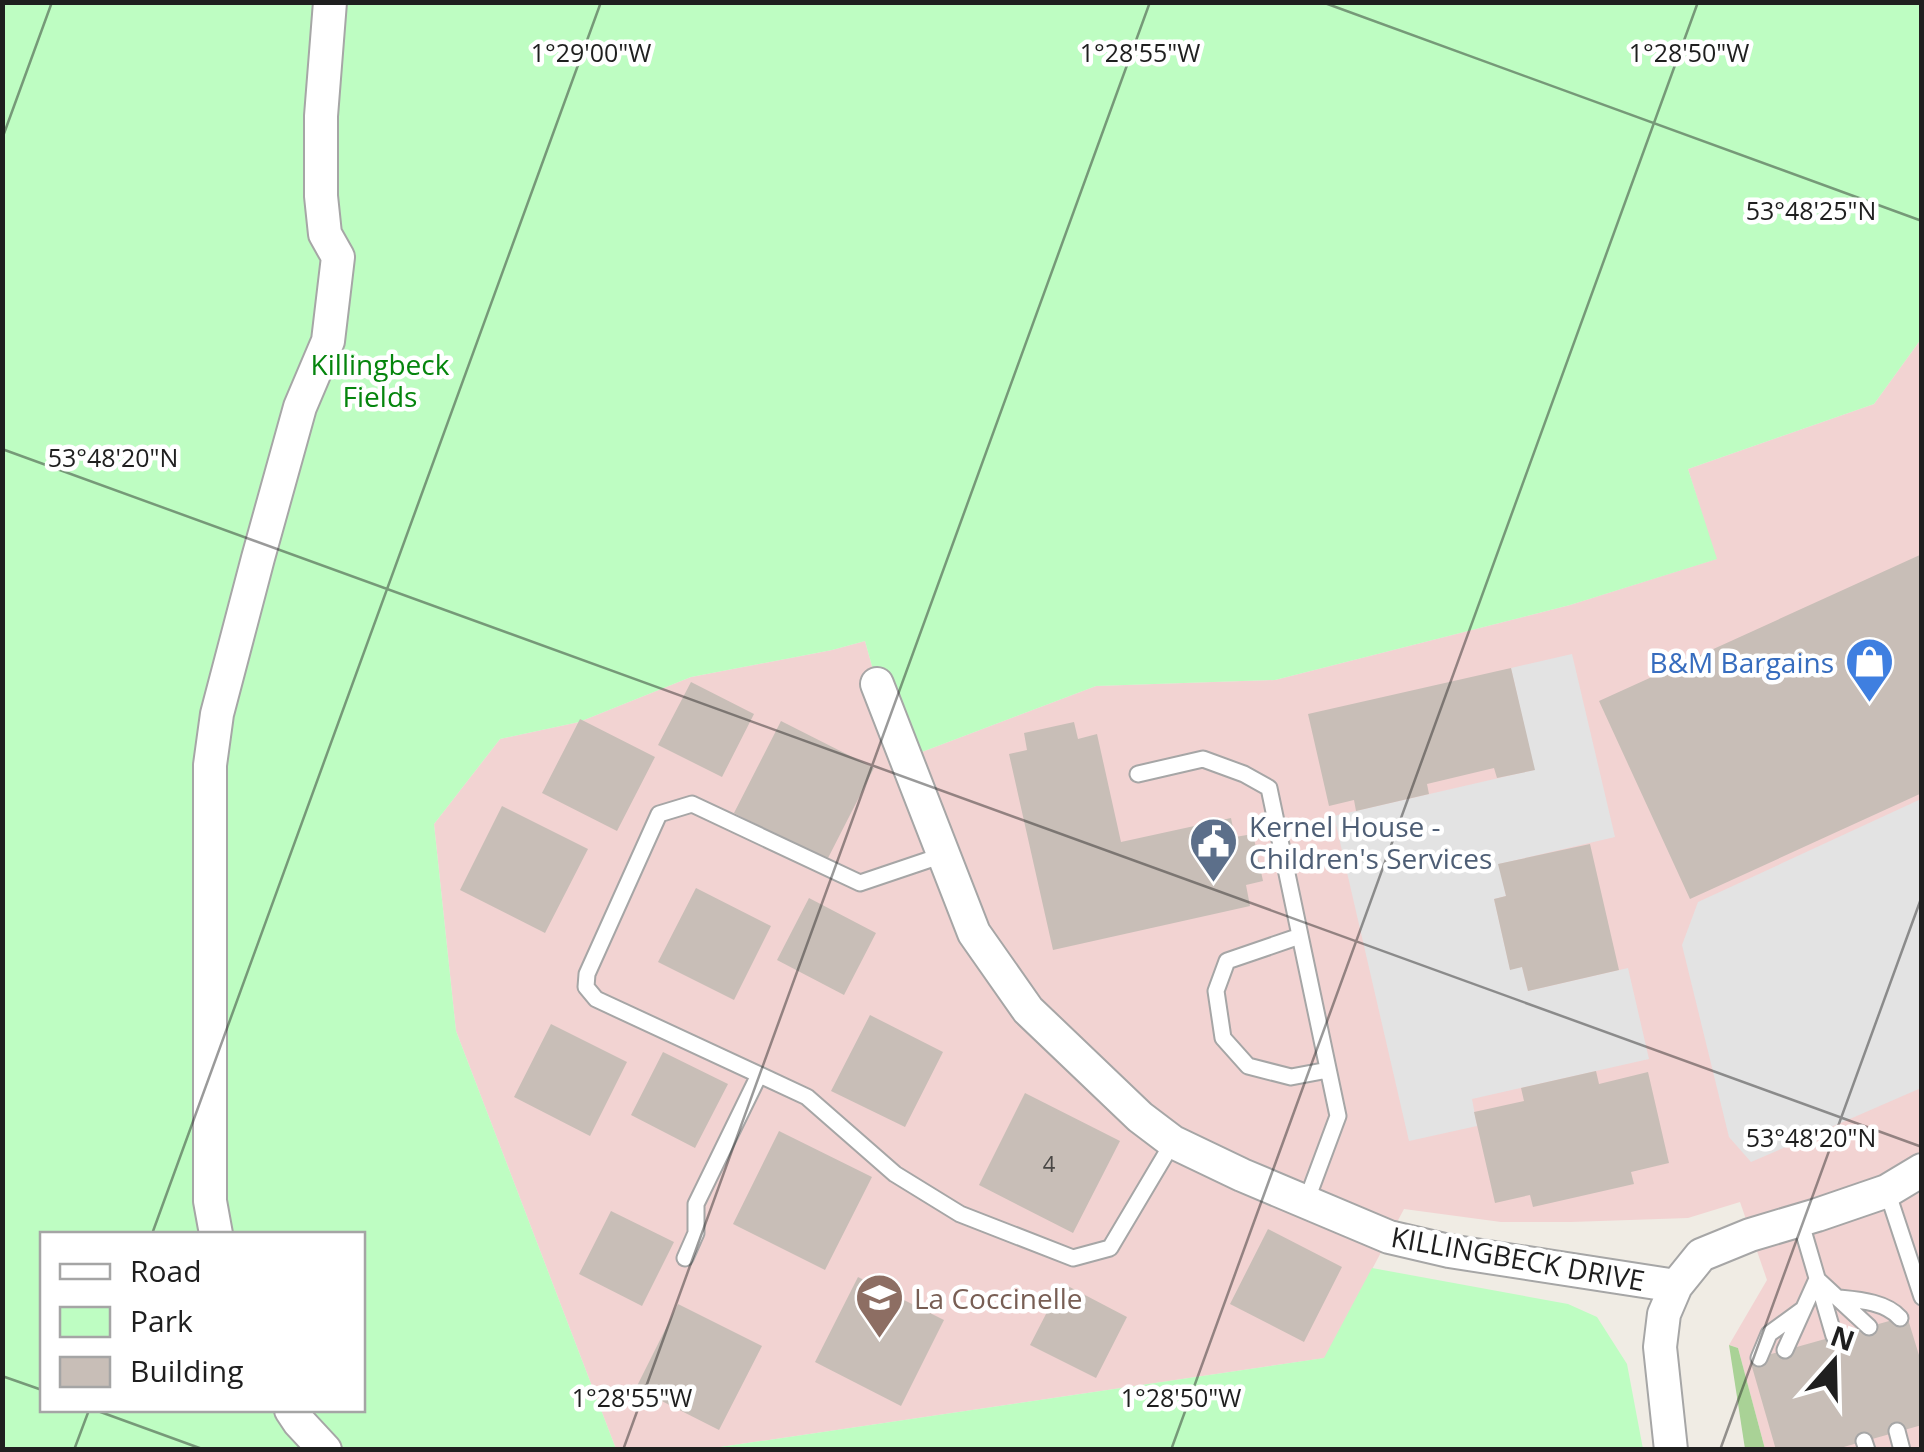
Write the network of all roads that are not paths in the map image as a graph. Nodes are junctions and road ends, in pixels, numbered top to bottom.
1 (330, 2) edge
2 (877, 684) dead end
3 (1138, 774) dead end
4 (944, 854) junction
5 (1300, 936) junction
6 (1328, 1070) junction
7 (758, 1075) junction
8 (1173, 1142) junction
9 (1922, 1170) edge
10 (1887, 1190) junction
11 (1306, 1202) junction
12 (1800, 1220) junction
13 (216, 1232) edge
14 (685, 1258) dead end
15 (1817, 1279) junction
16 (1676, 1286) junction
17 (1922, 1296) edge
18 (1838, 1298) junction
19 (1804, 1309) junction
20 (1900, 1318) dead end
21 (1868, 1327) dead end
22 (1834, 1336) dead end
23 (1785, 1350) dead end
24 (1759, 1358) dead end
25 (292, 1412) edge
26 (1897, 1431) dead end
27 (325, 1450) edge
28 (1671, 1450) edge
29 (1902, 1450) edge

1 - 13 street
2 - 4 street, KILLINGBECK DRIVE
3 - 5 lane
4 - 7 lane
4 - 8 street, KILLINGBECK DRIVE
5 - 6 lane
5 - 6 lane
6 - 11 lane
7 - 8 lane
7 - 14 lane
8 - 11 street, KILLINGBECK DRIVE
9 - 10 street, KILLINGBECK DRIVE
10 - 12 street, KILLINGBECK DRIVE
10 - 17 lane
11 - 16 street, KILLINGBECK DRIVE
12 - 15 lane
12 - 16 street, KILLINGBECK DRIVE
15 - 18 lane
15 - 19 lane
15 - 22 lane
16 - 28 street, KILLINGBECK DRIVE
18 - 20 lane
18 - 21 lane
19 - 23 lane
19 - 24 lane
25 - 27 street
26 - 29 lane

